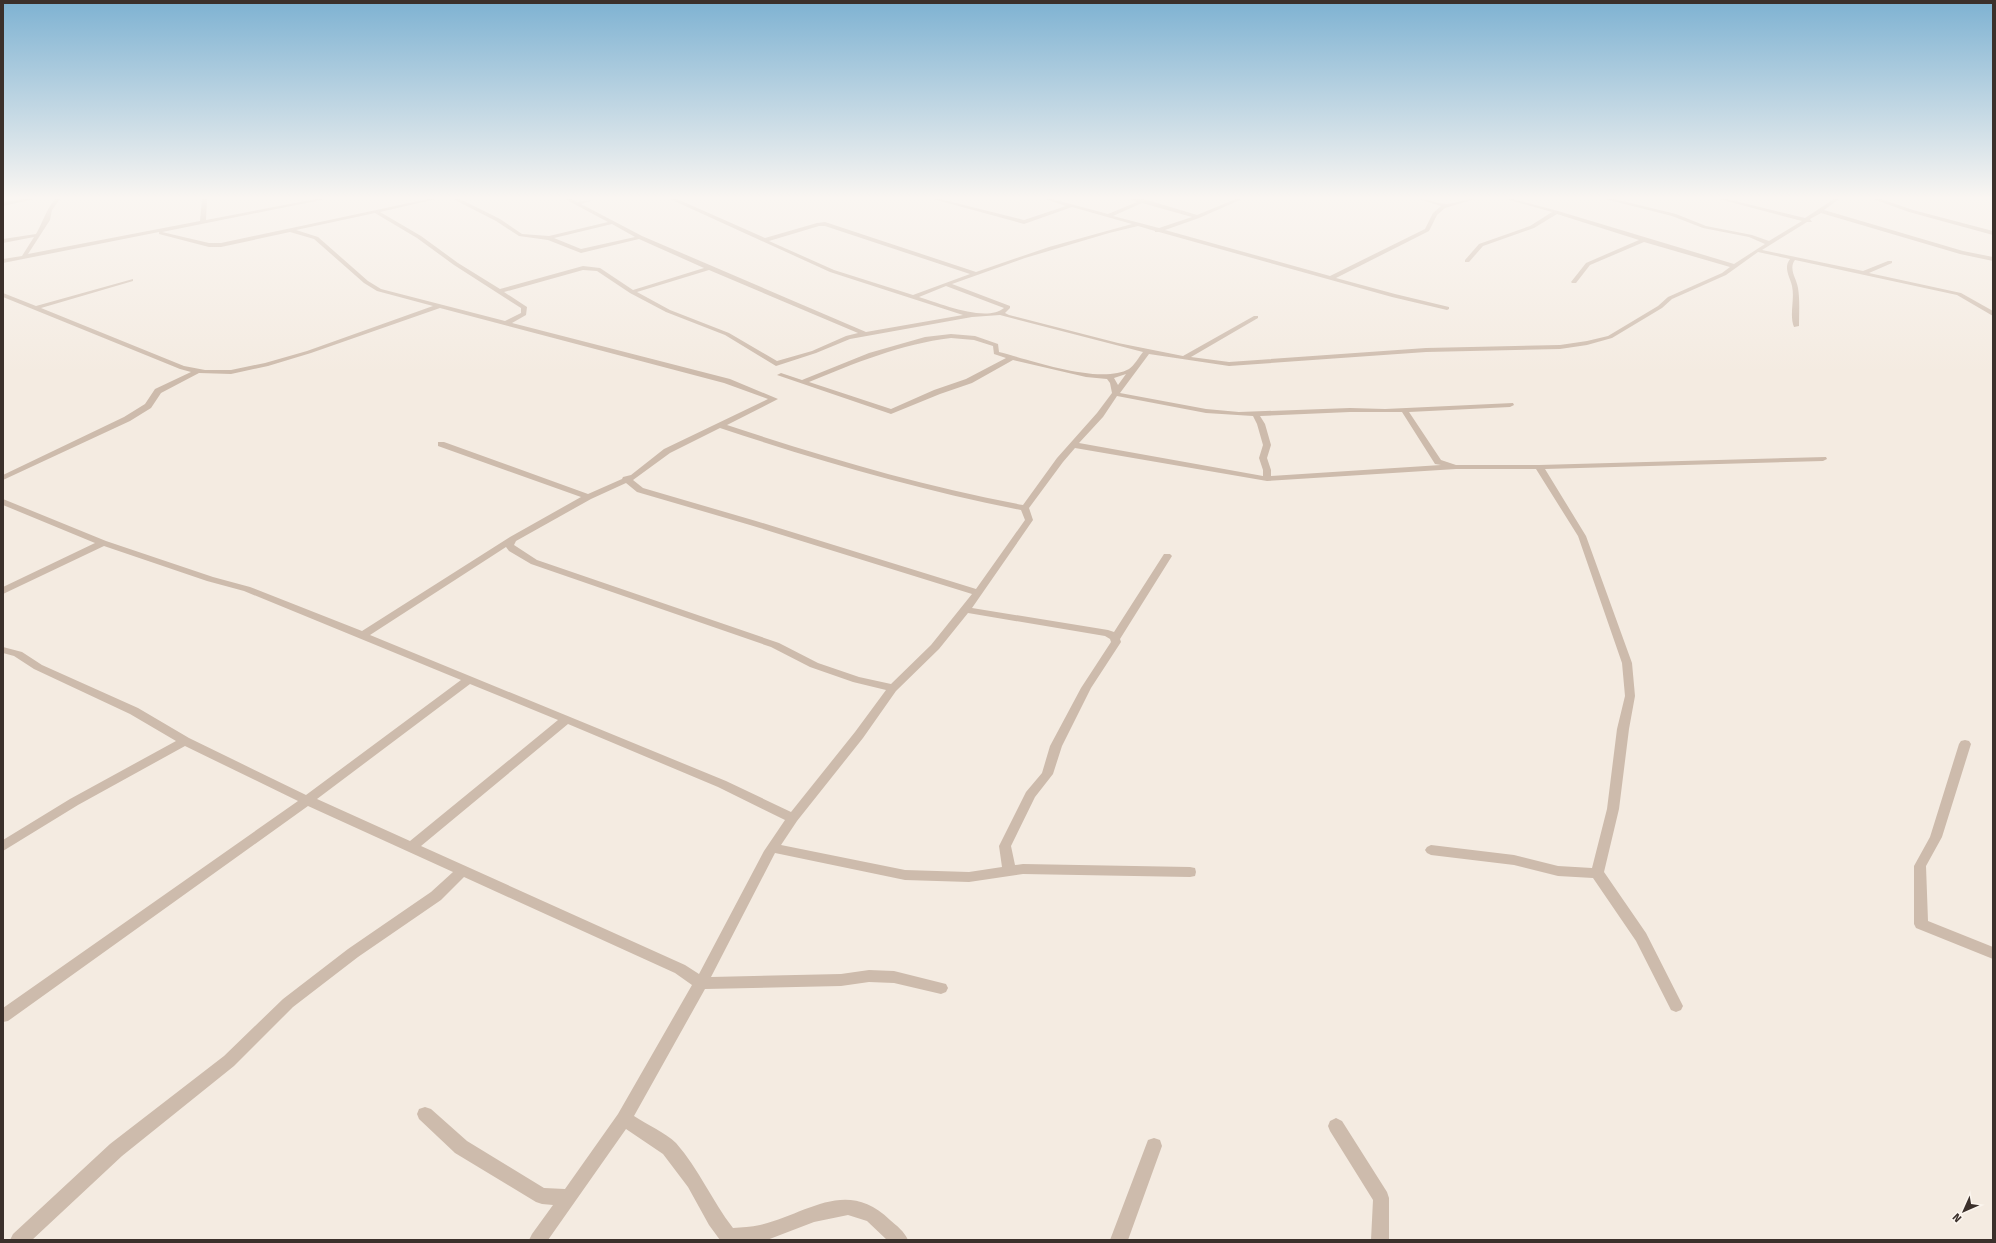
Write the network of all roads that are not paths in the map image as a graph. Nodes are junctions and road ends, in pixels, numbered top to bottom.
1 (24, 257) edge
2 (338, 257) edge
3 (447, 257) edge
4 (685, 257) edge
5 (802, 257) edge
6 (925, 257) edge
7 (1021, 257) edge
8 (1253, 257) edge
9 (1373, 257) edge
10 (1470, 257) edge
11 (1604, 257) edge
12 (1703, 257) edge
13 (1749, 257) edge
14 (1789, 257) edge
15 (1983, 257) edge
16 (1794, 258) junction
17 (1993, 259) edge
18 (3, 261) edge
19 (1467, 261) dead end
20 (1890, 262) dead end
21 (1734, 266) junction
22 (709, 268) junction
23 (974, 273) junction
24 (1864, 273) junction
25 (1331, 278) junction
26 (131, 280) dead end
27 (1574, 282) dead end
28 (945, 284) junction
29 (499, 291) junction
30 (632, 292) junction
31 (3, 295) edge
32 (912, 297) junction
33 (439, 306) junction
34 (36, 308) junction
35 (1447, 308) dead end
36 (1001, 313) junction
37 (1993, 314) edge
38 (972, 316) junction
39 (1256, 317) dead end
40 (506, 323) junction
41 (1796, 326) dead end
42 (865, 334) junction
43 (1147, 351) junction
44 (1011, 358) junction
45 (1184, 358) junction
46 (1134, 370) junction
47 (198, 371) junction
48 (781, 375) dead end
49 (1108, 377) junction
50 (802, 382) junction
51 (1116, 394) junction
52 (1510, 405) dead end
53 (1404, 410) junction
54 (1255, 413) junction
55 (719, 424) junction
56 (441, 444) dead end
57 (1074, 445) junction
58 (1822, 458) dead end
59 (1456, 467) junction
60 (1539, 467) junction
61 (3, 478) edge
62 (626, 479) junction
63 (1268, 479) junction
64 (588, 497) junction
65 (3, 502) edge
66 (1025, 508) junction
67 (513, 539) junction
68 (103, 543) junction
69 (1166, 556) dead end
70 (3, 591) edge
71 (979, 594) junction
72 (966, 610) junction
73 (363, 635) junction
74 (1115, 639) junction
75 (3, 650) edge
76 (470, 679) junction
77 (893, 688) junction
78 (566, 719) junction
79 (185, 741) junction
80 (1965, 744) dead end
81 (309, 801) junction
82 (793, 818) junction
83 (3, 846) edge
84 (411, 847) junction
85 (773, 848) junction
86 (1431, 850) dead end
87 (462, 871) junction
88 (1009, 871) junction
89 (1190, 872) dead end
90 (1597, 872) junction
91 (1993, 953) edge
92 (700, 983) junction
93 (941, 988) dead end
94 (1676, 1006) dead end
95 (3, 1016) edge
96 (425, 1114) dead end
97 (624, 1119) junction
98 (1336, 1126) dead end
99 (1154, 1146) dead end
100 (567, 1197) junction
101 (729, 1238) edge
102 (19, 1240) edge
103 (538, 1240) edge
104 (899, 1240) edge
105 (1118, 1240) edge
106 (1380, 1240) edge

1 - 18 street
2 - 33 street
3 - 29 street
4 - 22 street
5 - 32 street
6 - 23 street
7 - 23 street
8 - 25 street
9 - 25 street
10 - 19 street
11 - 27 street
12 - 21 street
13 - 21 street
14 - 16 street
15 - 17 street
16 - 24 street
16 - 41 street
20 - 24 street
21 - 45 street
22 - 30 street
22 - 42 street
23 - 28 street
24 - 37 street
25 - 35 street
26 - 34 street
28 - 32 street
28 - 36 street
29 - 30 street
29 - 40 street
30 - 42 street
31 - 34 street
32 - 38 street
33 - 40 street
33 - 47 street
34 - 47 street
36 - 38 street
36 - 43 street
38 - 42 street
39 - 45 street
40 - 55 street
43 - 45 street
43 - 46 street
44 - 49 street
44 - 50 street
44 - 50 street
46 - 49 street
46 - 51 street
47 - 61 street
48 - 50 street
49 - 51 street
51 - 54 street
51 - 57 street
52 - 53 street
53 - 54 street
53 - 59 street
54 - 63 street
55 - 62 street
55 - 66 street
56 - 64 street
57 - 63 street
57 - 66 street
58 - 60 street
59 - 60 street
59 - 63 street
60 - 90 street
62 - 64 street
62 - 71 street
64 - 67 street
65 - 68 street
66 - 71 street
67 - 73 street
67 - 77 street
68 - 70 street
68 - 73 street
69 - 74 street
71 - 72 street
72 - 74 street
72 - 77 street
73 - 76 street
74 - 88 street
75 - 79 street
76 - 78 street
76 - 81 street
77 - 82 street
78 - 82 street
78 - 84 street
79 - 81 street
79 - 83 street
80 - 91 street
81 - 84 street
81 - 95 street
82 - 85 street
84 - 87 street
85 - 88 street
85 - 92 street
86 - 90 street
87 - 92 street
87 - 102 street
88 - 89 street
90 - 94 street
92 - 93 street
92 - 97 street
96 - 100 street
97 - 100 street
97 - 101 street
98 - 106 street
99 - 105 street
100 - 103 street
101 - 104 street

